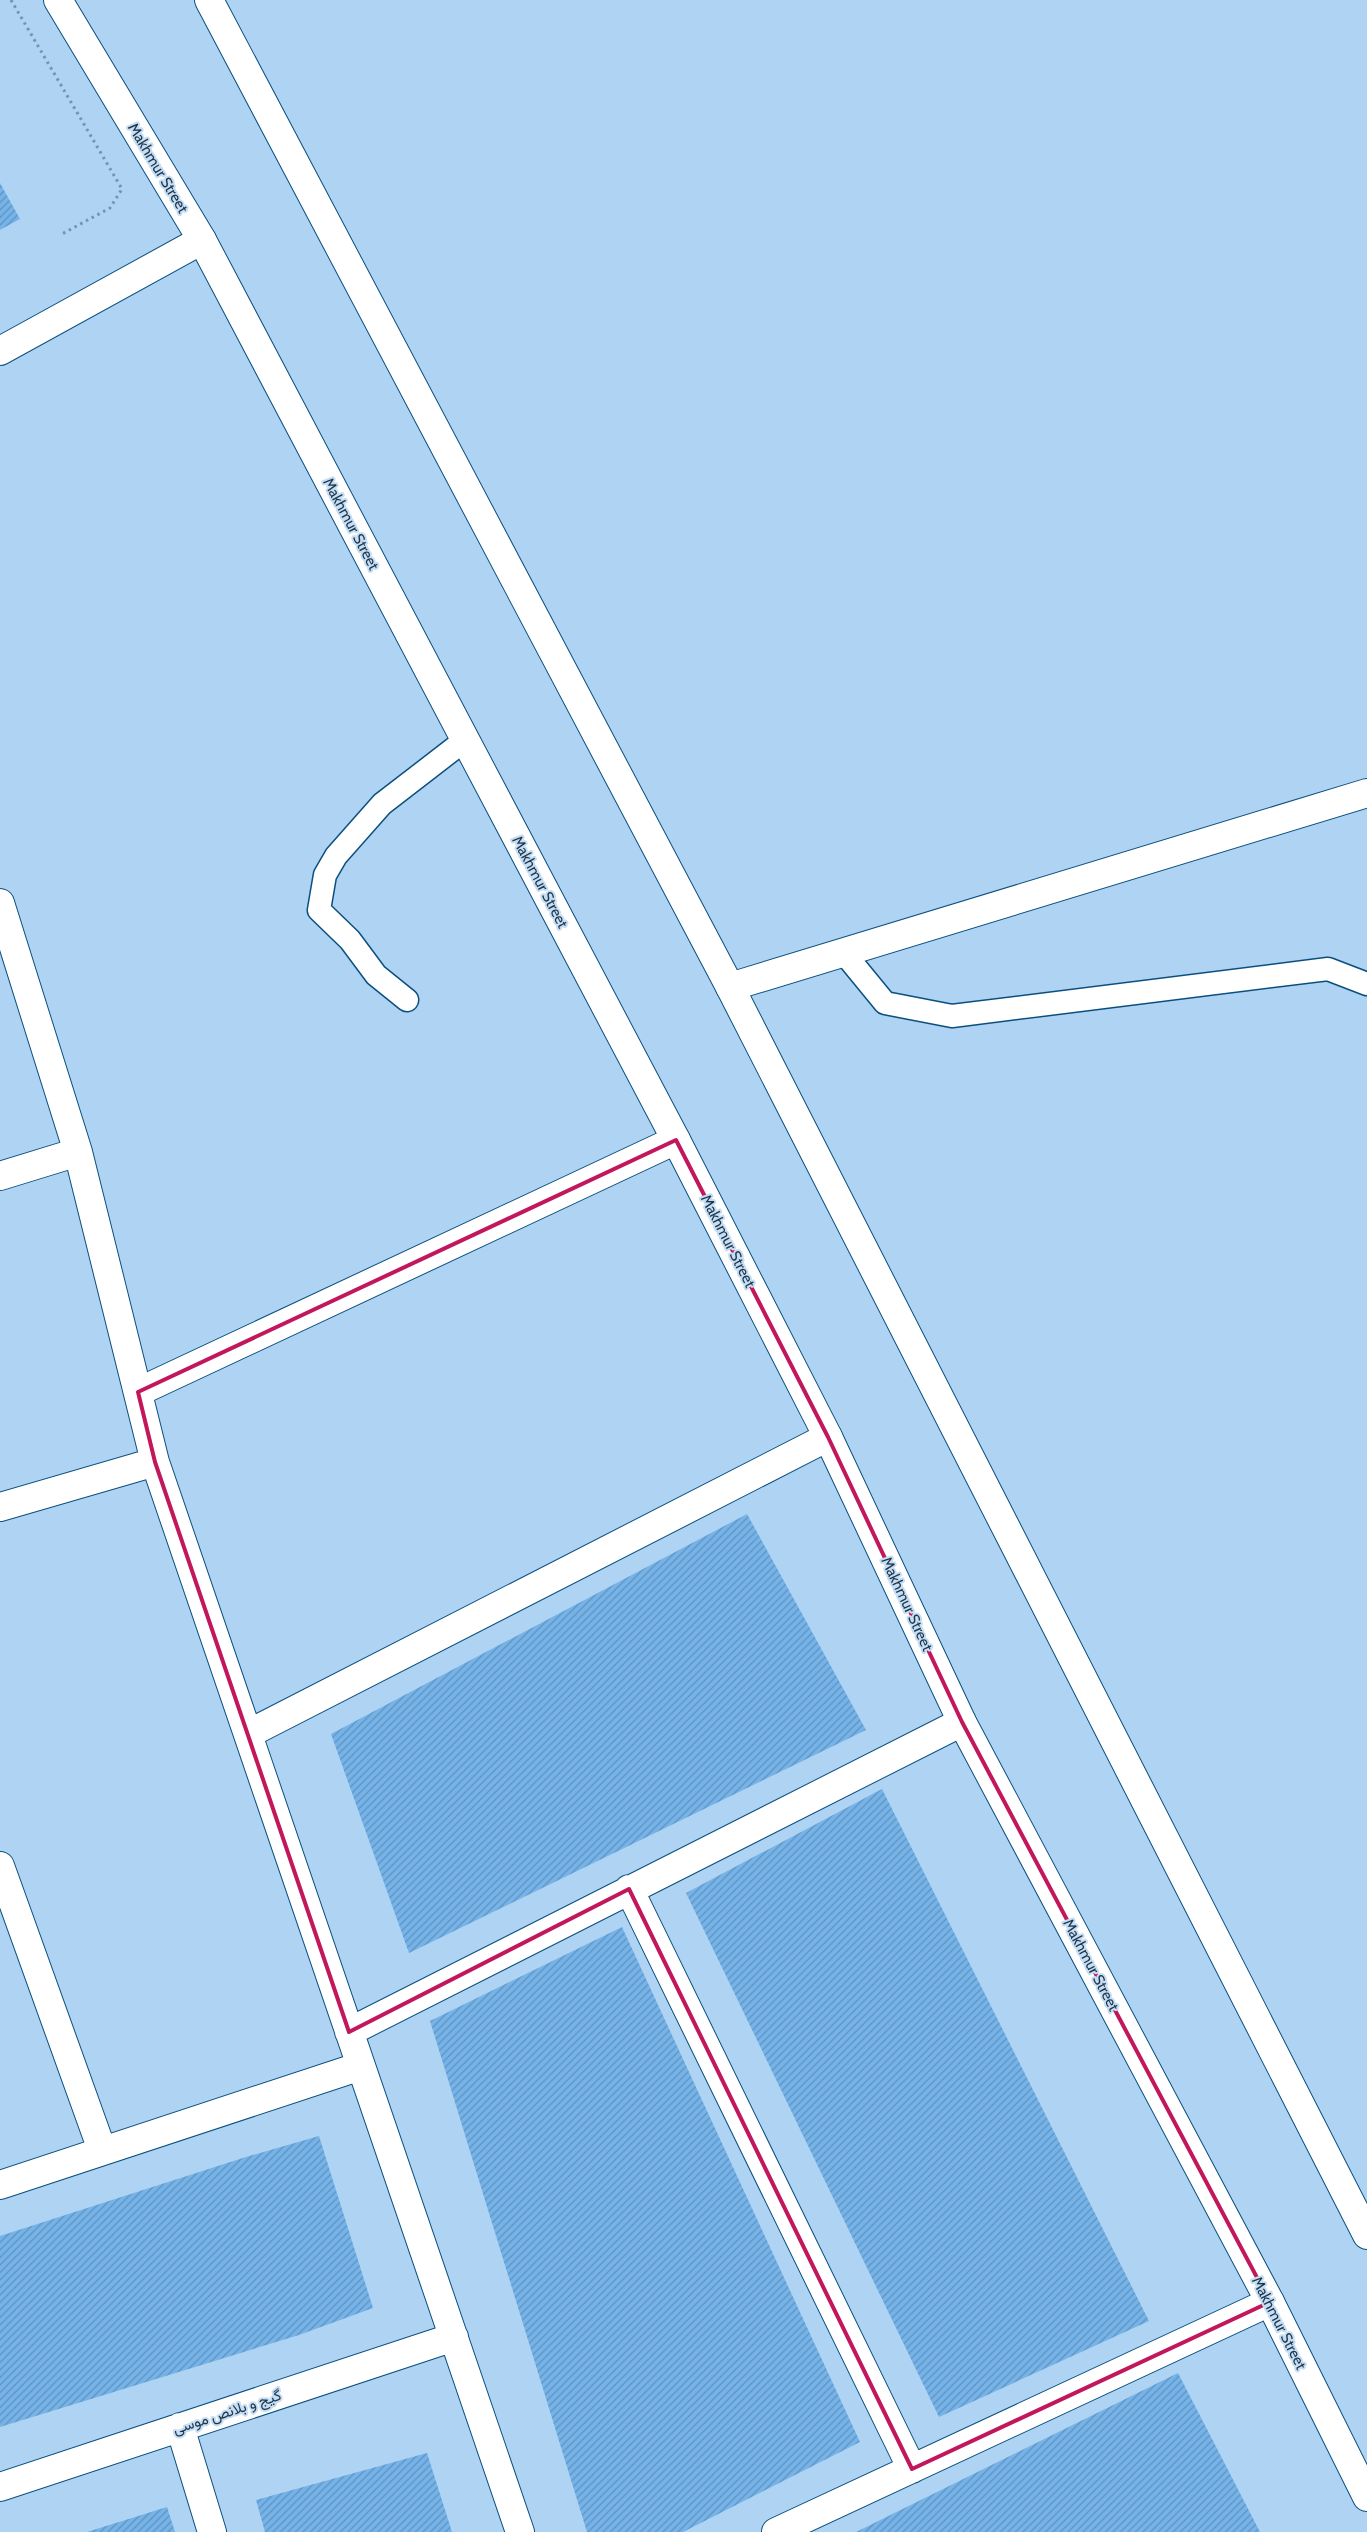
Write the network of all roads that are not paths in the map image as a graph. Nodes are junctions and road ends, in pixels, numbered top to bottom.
1 (58, 0) edge
2 (209, 0) edge
3 (202, 240) junction
4 (0, 351) edge
5 (465, 740) junction
6 (1367, 793) edge
7 (0, 903) edge
8 (844, 953) junction
9 (1367, 984) edge
10 (730, 987) junction
11 (407, 1000) dead end
12 (676, 1140) junction
13 (78, 1152) junction
14 (0, 1176) edge
15 (138, 1392) junction
16 (828, 1437) junction
17 (155, 1462) junction
18 (0, 1507) edge
19 (962, 1722) junction
20 (248, 1734) junction
21 (0, 1866) edge
22 (629, 1889) junction
23 (349, 2032) junction
24 (361, 2066) junction
25 (102, 2150) junction
26 (0, 2185) edge
27 (1367, 2235) edge
28 (1270, 2302) junction
29 (454, 2337) junction
30 (180, 2427) junction
31 (912, 2469) junction
32 (0, 2486) edge
33 (1367, 2497) edge
34 (212, 2532) edge
35 (520, 2532) edge
36 (776, 2532) edge

1 - 3 main road, Makhmur Street
2 - 10 main road
3 - 4 main road
3 - 5 main road, Makhmur Street
5 - 11 lane
5 - 12 main road, Makhmur Street
6 - 8 main road
7 - 13 main road
8 - 9 lane
8 - 10 main road
10 - 27 main road
12 - 15 main road
12 - 16 main road, Makhmur Street
13 - 14 main road
13 - 15 main road
15 - 17 main road
16 - 19 main road, Makhmur Street
16 - 20 main road
17 - 18 main road
17 - 20 main road
19 - 22 main road
19 - 28 main road, Makhmur Street
20 - 23 main road
21 - 25 main road
22 - 23 main road
22 - 31 main road
23 - 24 main road
24 - 25 main road
24 - 29 main road
25 - 26 main road
28 - 31 main road
28 - 33 main road, Makhmur Street
29 - 30 main road, گيج و بلانص موسى
29 - 35 main road
30 - 32 main road, گيج و بلانص موسى
30 - 34 main road
31 - 36 main road

